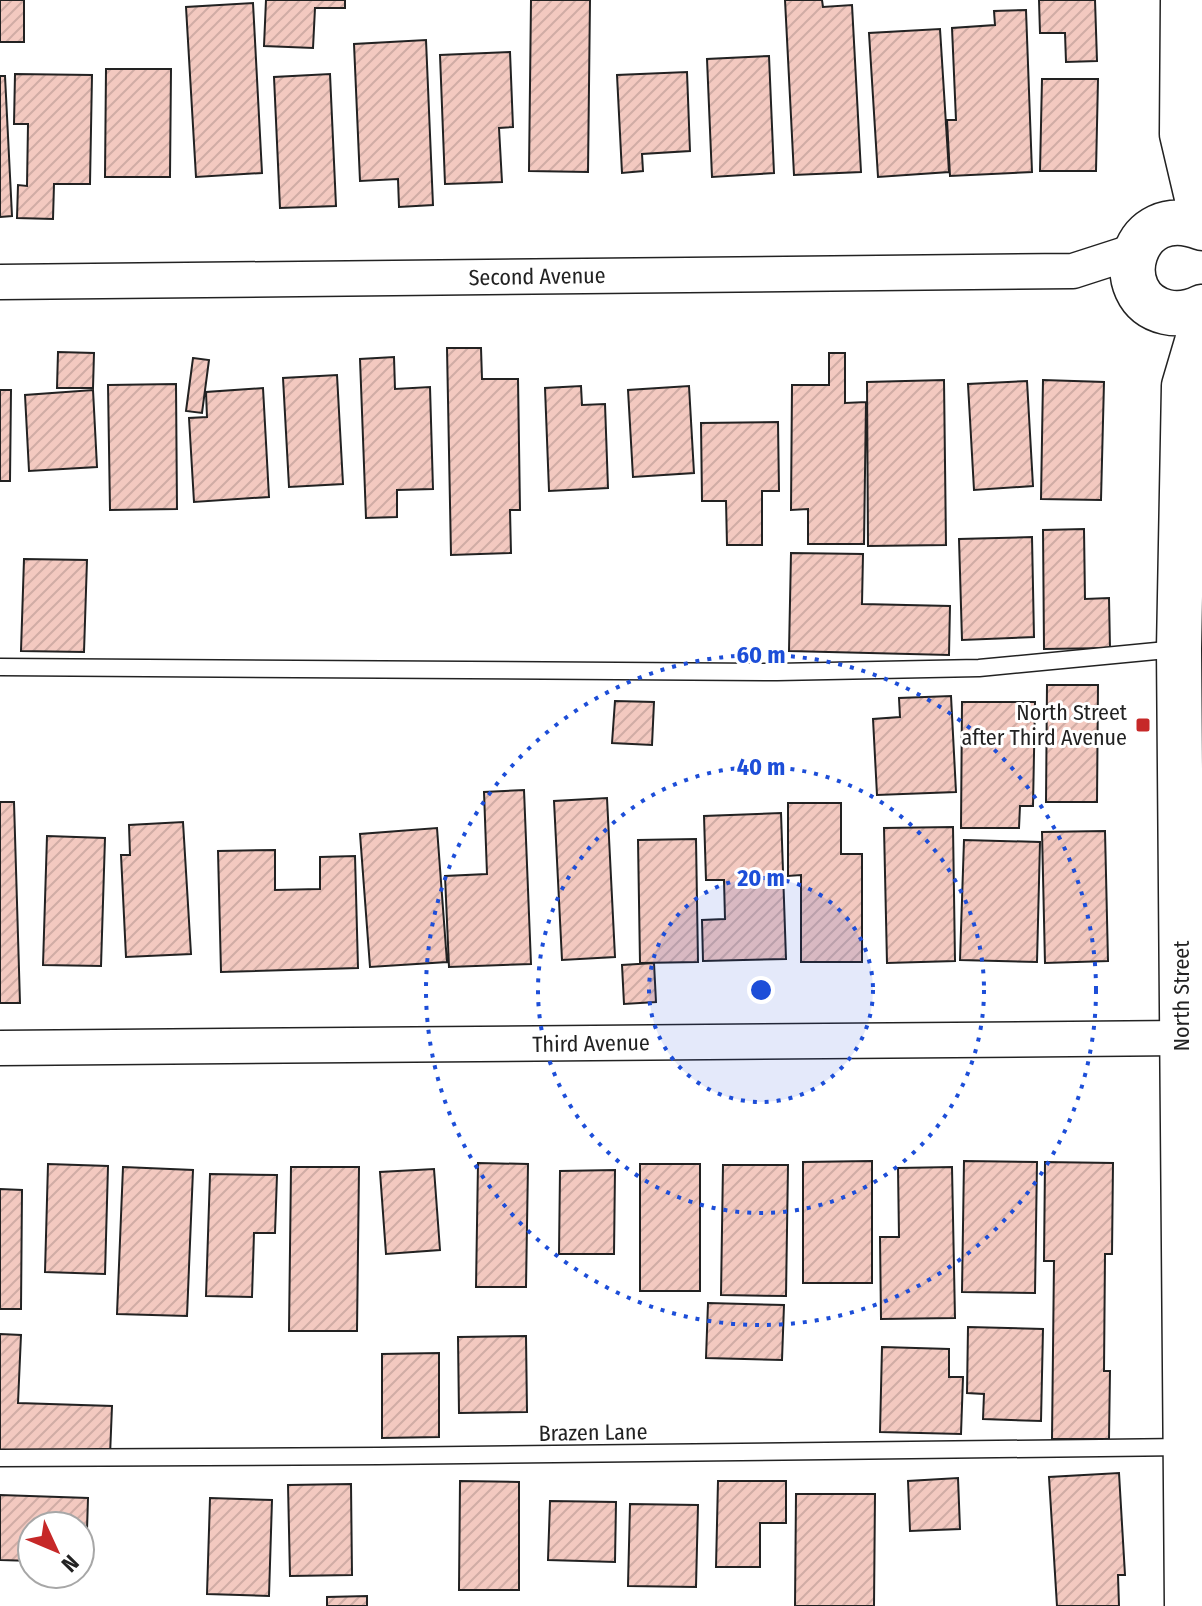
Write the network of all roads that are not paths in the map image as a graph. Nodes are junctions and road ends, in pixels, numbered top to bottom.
1 (1183, 0) edge
2 (1182, 134) junction
3 (1202, 219) edge
4 (1202, 228) edge
5 (1146, 239) junction
6 (1073, 271) junction
7 (0, 282) edge
8 (1152, 305) junction
9 (1202, 307) edge
10 (1202, 325) edge
11 (1184, 386) junction
12 (1179, 649) junction
13 (0, 667) edge
14 (1182, 1038) junction
15 (0, 1048) edge
16 (1186, 1447) junction
17 (0, 1458) edge
18 (1187, 1606) edge

1 - 2 main road
2 - 3 main road
2 - 5 main road
4 - 5 main road
5 - 6 street, Second Avenue
5 - 8 main road, North Street
6 - 7 street, Second Avenue
6 - 8 street, Second Avenue
8 - 9 main road
8 - 11 main road, North Street
10 - 11 main road, North Street
11 - 12 main road, North Street
12 - 13 lane
12 - 14 main road, North Street
14 - 15 street, Third Avenue
14 - 16 main road, North Street
16 - 17 lane, Brazen Lane
16 - 18 main road, North Street

